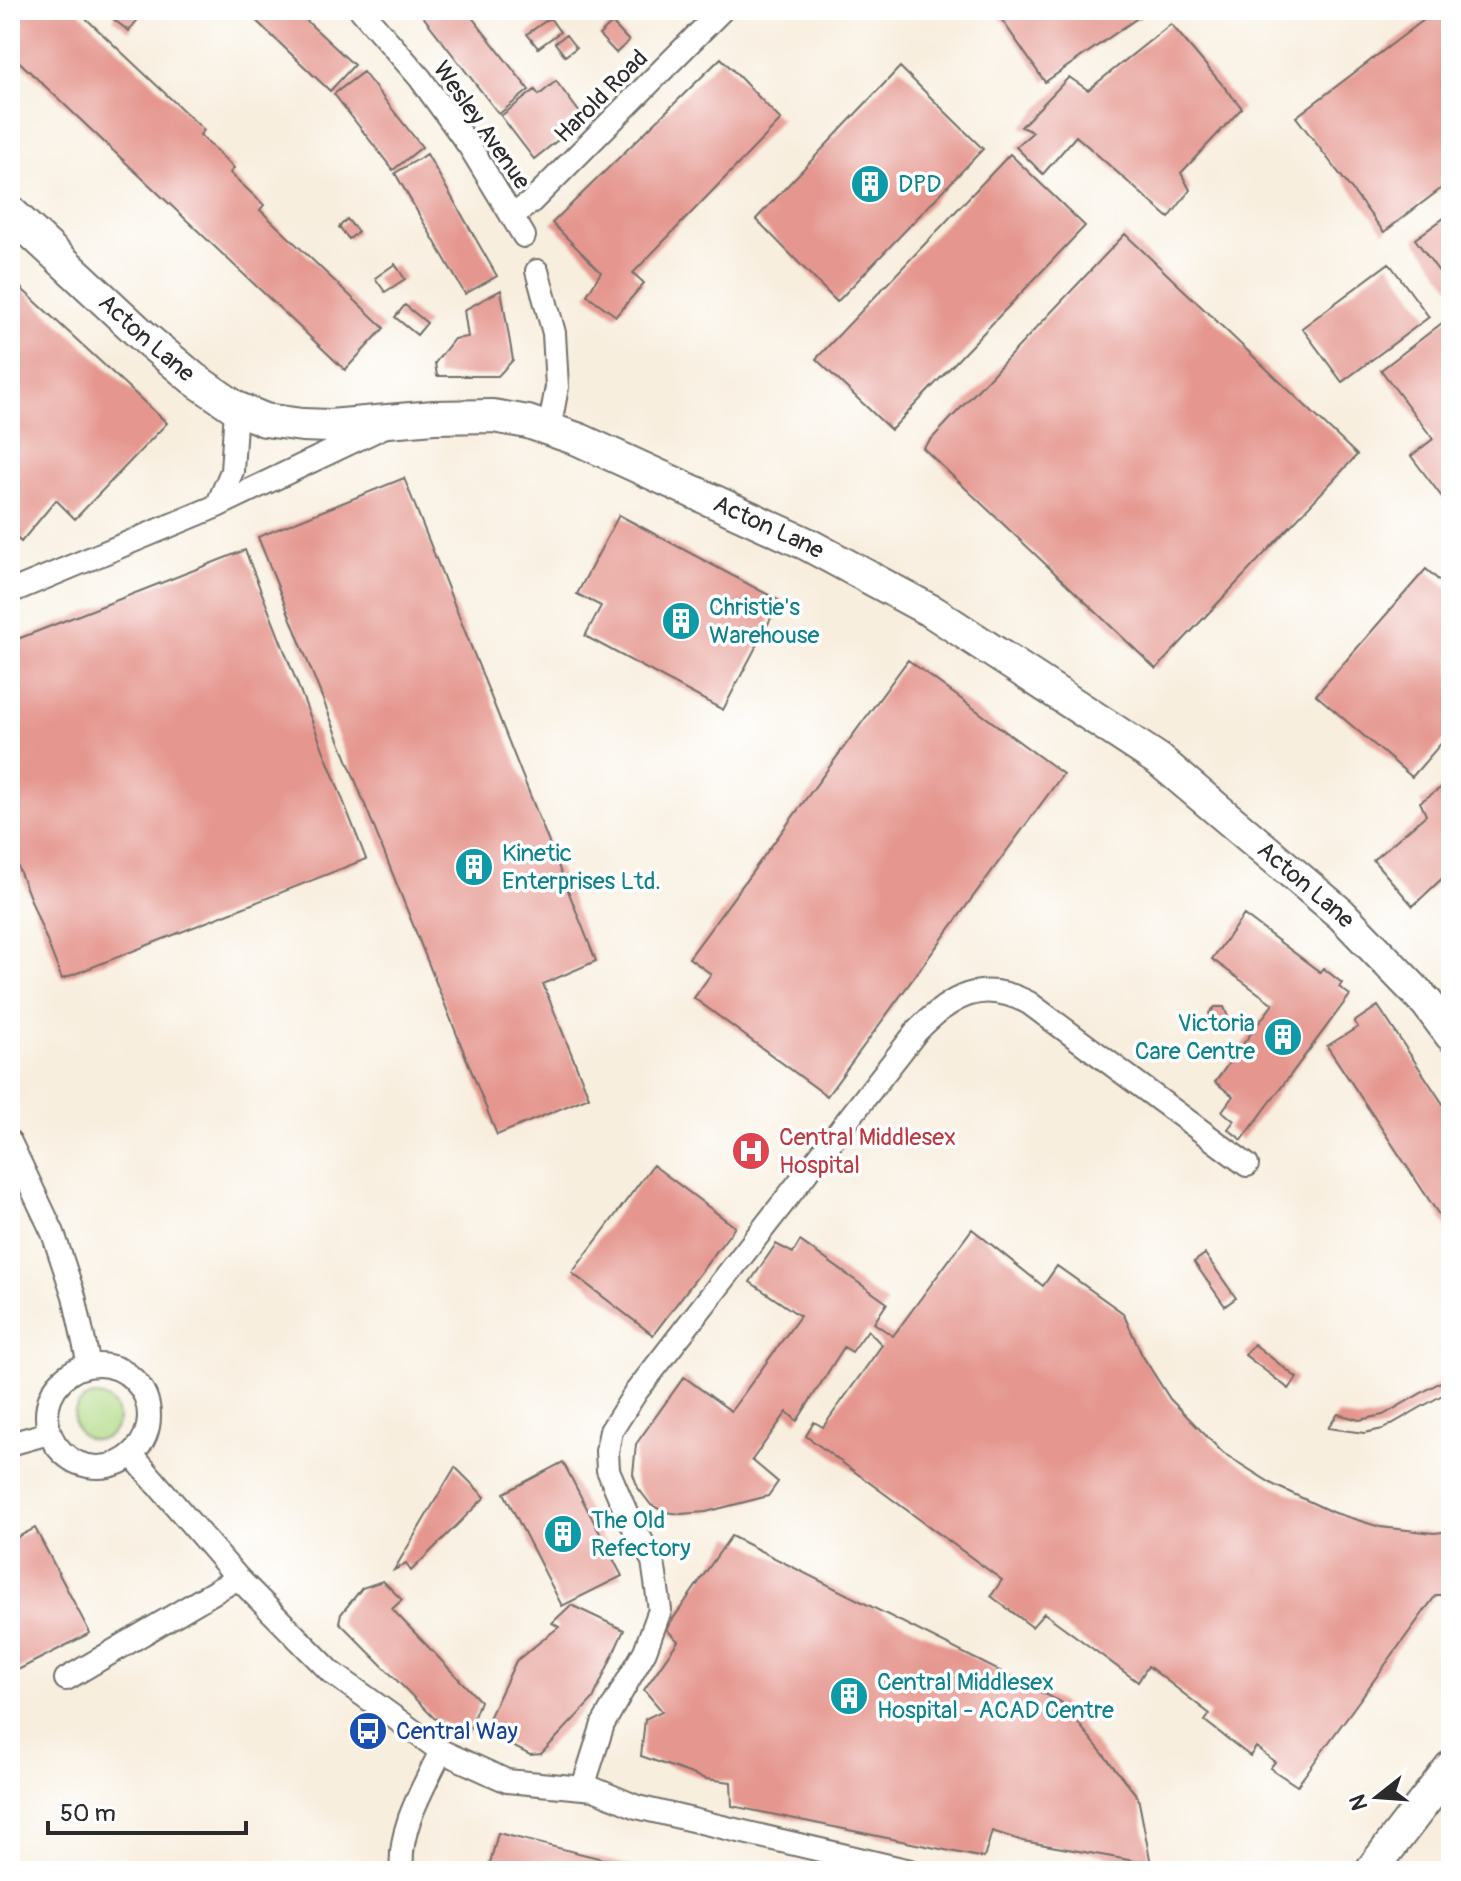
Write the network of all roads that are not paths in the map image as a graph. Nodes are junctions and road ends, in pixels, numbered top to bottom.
1 (361, 10) edge
2 (722, 10) edge
3 (10, 212) edge
4 (513, 215) junction
5 (524, 236) dead end
6 (537, 271) dead end
7 (236, 408) junction
8 (395, 421) junction
9 (549, 430) junction
10 (217, 506) junction
11 (10, 592) edge
12 (1451, 1035) edge
13 (10, 1142) edge
14 (1247, 1165) dead end
15 (89, 1365) junction
16 (49, 1433) junction
17 (10, 1444) edge
18 (132, 1455) junction
19 (238, 1578) junction
20 (66, 1679) dead end
21 (441, 1751) junction
22 (1451, 1767) edge
23 (583, 1787) junction
24 (402, 1871) edge
25 (910, 1871) edge
26 (1371, 1871) edge

1 - 4 street, Wesley Avenue
2 - 4 street, Harold Road
3 - 7 main road, Acton Lane
4 - 5 street, Wesley Avenue
6 - 9 street
7 - 8 main road, Acton Lane
7 - 10 street
8 - 9 main road, Acton Lane
8 - 10 street
9 - 12 main road, Acton Lane
10 - 11 street
13 - 15 street
14 - 23 street
15 - 16 street
15 - 18 street
16 - 17 street
16 - 18 street
18 - 19 street
19 - 20 street
19 - 21 street
21 - 23 street
21 - 24 street
22 - 26 main road
23 - 25 street

